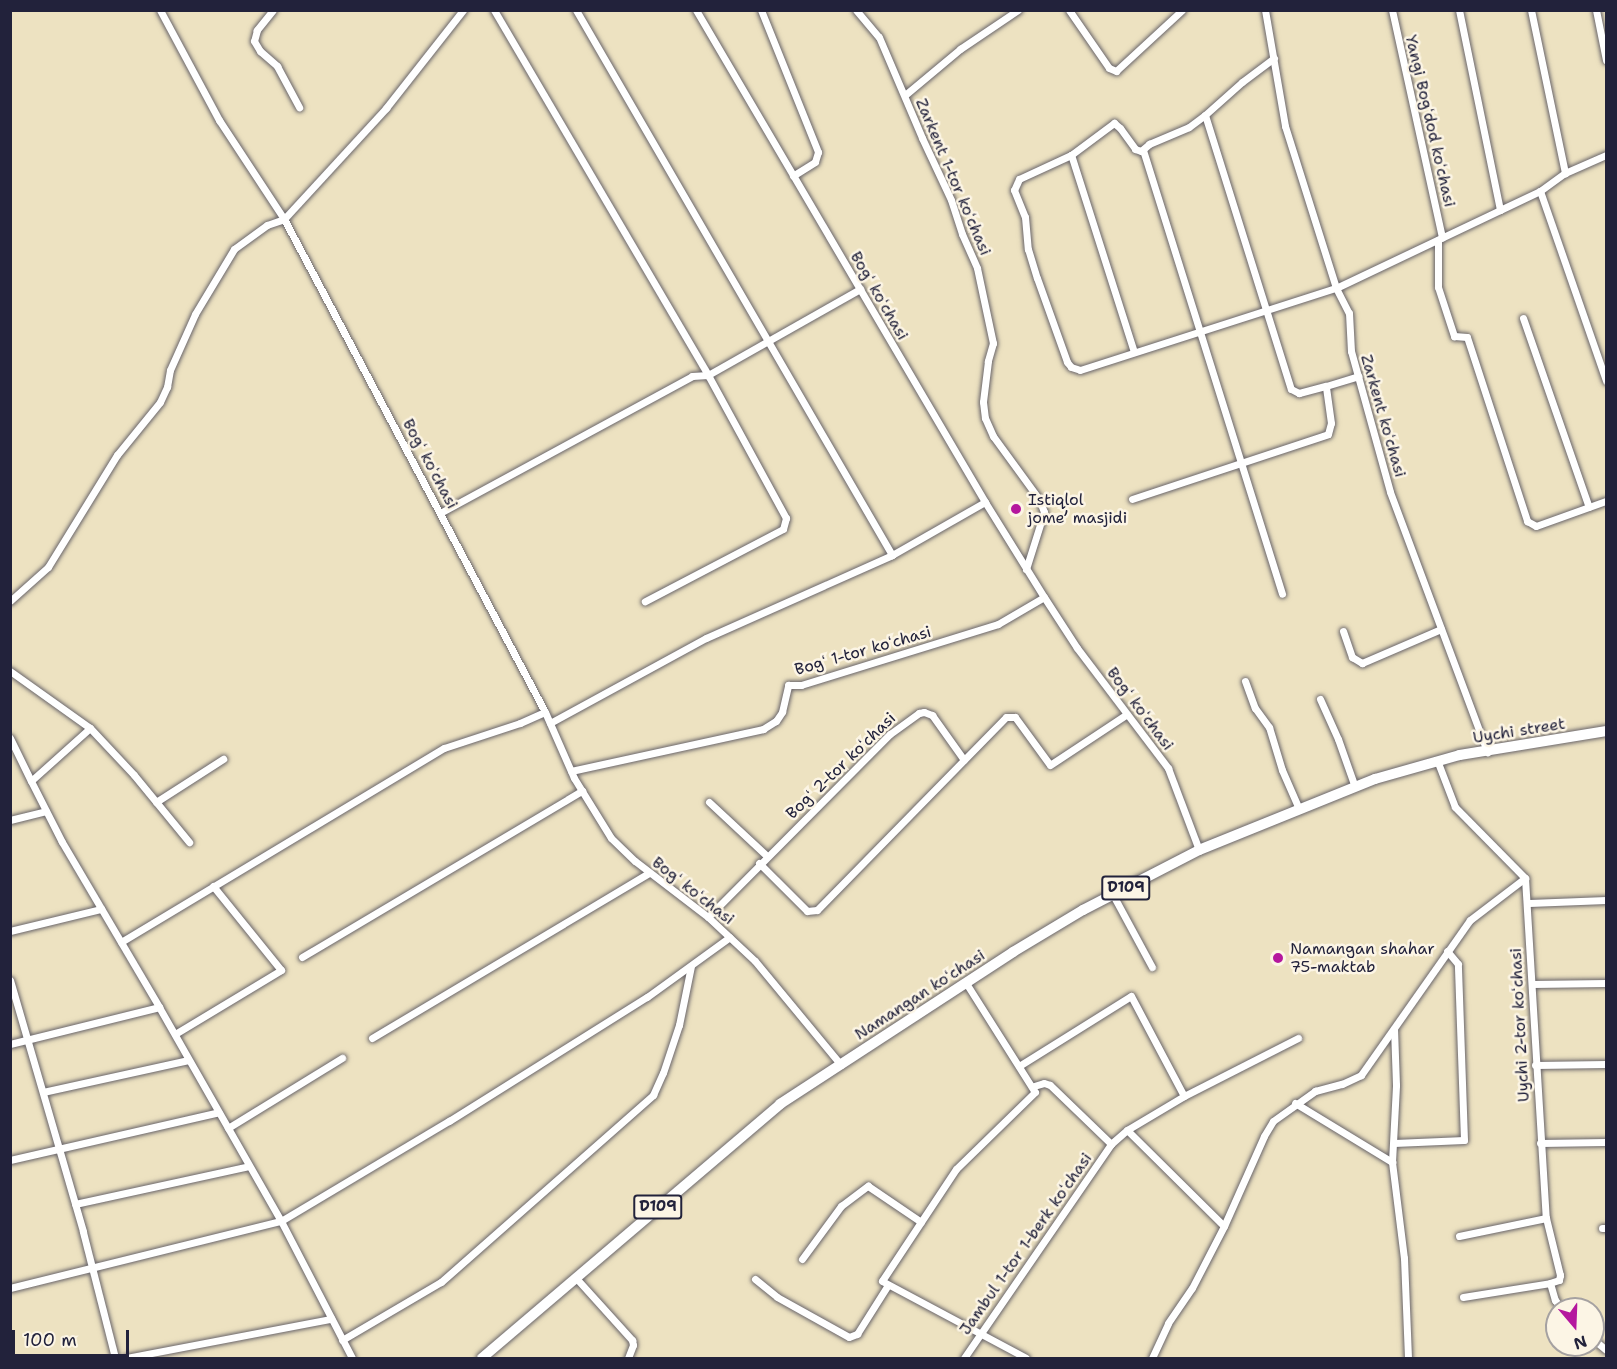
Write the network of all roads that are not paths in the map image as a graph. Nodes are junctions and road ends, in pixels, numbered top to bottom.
1 (160, 10) edge
2 (273, 10) edge
3 (463, 10) edge
4 (494, 10) edge
5 (576, 10) edge
6 (696, 10) edge
7 (761, 10) edge
8 (856, 10) edge
9 (1018, 10) edge
10 (1069, 10) edge
11 (1182, 10) edge
12 (1265, 10) edge
13 (1392, 10) edge
14 (1459, 10) edge
15 (1531, 10) edge
16 (1596, 10) edge
17 (1274, 58) junction
18 (1606, 60) edge
19 (905, 95) junction
20 (299, 107) dead end
21 (1205, 116) junction
22 (1143, 150) junction
23 (1071, 155) junction
24 (1606, 155) edge
25 (1565, 172) junction
26 (794, 176) junction
27 (1540, 191) junction
28 (1500, 210) junction
29 (284, 219) junction
30 (1440, 239) junction
31 (1336, 288) junction
32 (860, 289) junction
33 (1267, 309) junction
34 (1523, 318) dead end
35 (1200, 331) junction
36 (768, 341) junction
37 (1134, 352) junction
38 (708, 375) junction
39 (1358, 376) junction
40 (1606, 381) edge
41 (1326, 386) junction
42 (1242, 464) junction
43 (1132, 499) dead end
44 (1606, 501) edge
45 (985, 502) junction
46 (1588, 507) junction
47 (440, 513) junction
48 (892, 555) junction
49 (1026, 569) junction
50 (1282, 594) dead end
51 (1044, 597) junction
52 (645, 601) dead end
53 (10, 602) edge
54 (1441, 629) junction
55 (1343, 631) dead end
56 (10, 671) edge
57 (1245, 681) dead end
58 (1320, 699) dead end
59 (545, 712) junction
60 (1127, 714) junction
61 (550, 723) junction
62 (90, 728) junction
63 (1606, 731) edge
64 (10, 738) edge
65 (1487, 752) junction
66 (223, 759) dead end
67 (964, 760) junction
68 (1437, 760) junction
69 (571, 771) junction
70 (31, 781) junction
71 (1355, 787) junction
72 (582, 790) junction
73 (156, 802) junction
74 (710, 802) dead end
75 (1299, 809) junction
76 (46, 811) junction
77 (10, 820) edge
78 (189, 842) dead end
79 (1199, 850) junction
80 (767, 856) junction
81 (759, 864) junction
82 (649, 873) junction
83 (1525, 878) junction
84 (213, 886) junction
85 (1113, 895) junction
86 (1606, 900) edge
87 (1529, 903) junction
88 (101, 909) junction
89 (708, 918) junction
90 (10, 931) edge
91 (730, 937) junction
92 (121, 942) junction
93 (1447, 951) junction
94 (302, 957) dead end
95 (691, 966) junction
96 (1152, 967) dead end
97 (10, 980) edge
98 (966, 983) junction
99 (1606, 983) edge
100 (1532, 984) junction
101 (159, 1007) junction
102 (1394, 1029) junction
103 (175, 1034) junction
104 (372, 1038) dead end
105 (1298, 1038) dead end
106 (28, 1040) junction
107 (10, 1044) edge
108 (342, 1058) dead end
109 (189, 1060) junction
110 (1606, 1064) edge
111 (841, 1065) junction
112 (1535, 1065) junction
113 (1019, 1066) junction
114 (1034, 1086) junction
115 (43, 1092) junction
116 (1184, 1096) junction
117 (1295, 1103) junction
118 (219, 1112) junction
119 (228, 1128) junction
120 (1127, 1130) junction
121 (1606, 1142) edge
122 (1394, 1143) junction
123 (1540, 1143) junction
124 (1111, 1144) junction
125 (58, 1147) junction
126 (10, 1160) edge
127 (1392, 1162) junction
128 (249, 1166) junction
129 (75, 1204) junction
130 (1546, 1218) junction
131 (280, 1221) junction
132 (921, 1222) junction
133 (1224, 1226) junction
134 (1459, 1236) dead end
135 (802, 1259) dead end
136 (93, 1269) junction
137 (576, 1278) junction
138 (755, 1279) dead end
139 (1550, 1283) junction
140 (888, 1285) junction
141 (10, 1288) edge
142 (1463, 1296) dead end
143 (1554, 1297) edge
144 (331, 1319) junction
145 (981, 1334) junction
146 (342, 1340) junction
147 (115, 1359) edge
148 (126, 1359) edge
149 (352, 1359) edge
150 (482, 1359) edge
151 (628, 1359) edge
152 (964, 1359) edge
153 (1026, 1359) edge
154 (1152, 1359) edge
155 (1408, 1359) edge

1 - 29 street, Bogʻ koʻchasi
2 - 20 street
3 - 29 street
4 - 38 street
5 - 36 street
6 - 26 street, Bogʻ koʻchasi
7 - 26 street
8 - 19 street, Zarkent 1-tor koʻchasi
9 - 19 street
10 - 11 street
12 - 17 street, Zarkent koʻchasi
13 - 30 street, Yangi Bogʻdod koʻchasi
14 - 28 street
15 - 25 street
16 - 18 street
17 - 21 street
17 - 31 street, Zarkent koʻchasi
19 - 49 street, Zarkent 1-tor koʻchasi
21 - 22 street
21 - 33 street
22 - 23 street
22 - 35 street
23 - 37 street
23 - 37 street
24 - 25 street
25 - 27 street
26 - 32 street, Bogʻ koʻchasi
27 - 28 street
27 - 40 street
28 - 30 street
29 - 47 street, Bogʻ koʻchasi
29 - 53 street
30 - 31 street
30 - 46 street, Yangi Bogʻdod koʻchasi
31 - 33 street
31 - 39 street, Zarkent koʻchasi
32 - 36 street
32 - 45 street, Bogʻ koʻchasi
33 - 35 street
33 - 41 street
34 - 46 street
35 - 37 street
35 - 42 street
36 - 38 street
36 - 48 street
38 - 47 street
38 - 52 street
39 - 41 street
39 - 54 street, Zarkent koʻchasi
41 - 42 street
42 - 43 street
42 - 50 street
44 - 46 street
45 - 48 street
45 - 49 street, Bogʻ koʻchasi
47 - 59 street, Bogʻ koʻchasi
48 - 61 street
49 - 51 street, Bogʻ koʻchasi
51 - 60 street, Bogʻ koʻchasi
51 - 69 street, Bogʻ 1-tor koʻchasi
54 - 55 street
54 - 65 street, Zarkent koʻchasi
56 - 62 street
57 - 75 street
58 - 71 street
59 - 61 street, Bogʻ koʻchasi
59 - 84 street
60 - 67 street
60 - 79 street, Bogʻ koʻchasi
61 - 69 street, Bogʻ koʻchasi
62 - 70 street
62 - 73 street
63 - 65 main road, Uychi street / D109
64 - 70 street
65 - 68 main road, Uychi street / D109
66 - 73 street
67 - 80 street, Bogʻ 2-tor koʻchasi
67 - 81 street
68 - 71 main road, Namangan koʻchasi / D109
68 - 83 street
69 - 72 street, Bogʻ koʻchasi
70 - 76 street
71 - 75 main road, Namangan koʻchasi / D109
72 - 82 street, Bogʻ koʻchasi
72 - 94 street
73 - 78 street
74 - 80 street
75 - 79 main road, Namangan koʻchasi / D109
76 - 77 street
76 - 88 street
79 - 85 main road, Namangan koʻchasi / D109
80 - 81 street, Bogʻ 2-tor koʻchasi
81 - 89 street, Bogʻ 2-tor koʻchasi
82 - 89 street, Bogʻ koʻchasi
82 - 104 street
83 - 87 street, Uychi 2-tor koʻchasi
83 - 93 street
84 - 92 street
84 - 103 street
85 - 96 street
85 - 98 main road, Namangan koʻchasi / D109
86 - 87 street
87 - 100 street, Uychi 2-tor koʻchasi
88 - 90 street
88 - 92 street
89 - 91 street, Bogʻ koʻchasi
91 - 95 street
91 - 111 street, Bogʻ koʻchasi
92 - 101 street
93 - 102 street
93 - 122 street
95 - 131 street
95 - 146 street
97 - 106 street
98 - 111 main road, Namangan koʻchasi / D109
98 - 113 street
99 - 100 street
100 - 112 street, Uychi 2-tor koʻchasi
101 - 103 street
101 - 106 street
102 - 117 street
102 - 122 street
103 - 109 street
105 - 116 street
106 - 107 street
106 - 115 street
108 - 119 street
109 - 115 street
109 - 118 street
110 - 112 street
111 - 137 main road, Namangan koʻchasi / D109
112 - 123 street, Uychi 2-tor koʻchasi
113 - 114 street
113 - 116 street
114 - 124 street
114 - 132 street
115 - 125 street
116 - 120 street
117 - 127 street
117 - 133 street
118 - 119 street
118 - 125 street
119 - 128 street
120 - 124 street, Jambul 1-tor 1-berk koʻchasi
120 - 133 street
121 - 123 street
122 - 127 street
123 - 130 street, Uychi 2-tor koʻchasi
124 - 145 street, Jambul 1-tor 1-berk koʻchasi
125 - 126 street
125 - 129 street
127 - 155 street
128 - 129 street
128 - 131 street
129 - 136 street
130 - 134 street
130 - 139 street, Uychi 2-tor koʻchasi
131 - 136 street
131 - 144 street
132 - 135 street
132 - 140 street
133 - 154 street
136 - 141 street
136 - 147 street
137 - 150 main road, Namangan koʻchasi / D109
137 - 151 street
138 - 140 street
139 - 142 street
139 - 143 street
140 - 145 street
144 - 146 street
144 - 148 street
145 - 152 street, Jambul 1-tor 1-berk koʻchasi
145 - 153 street
146 - 149 street

